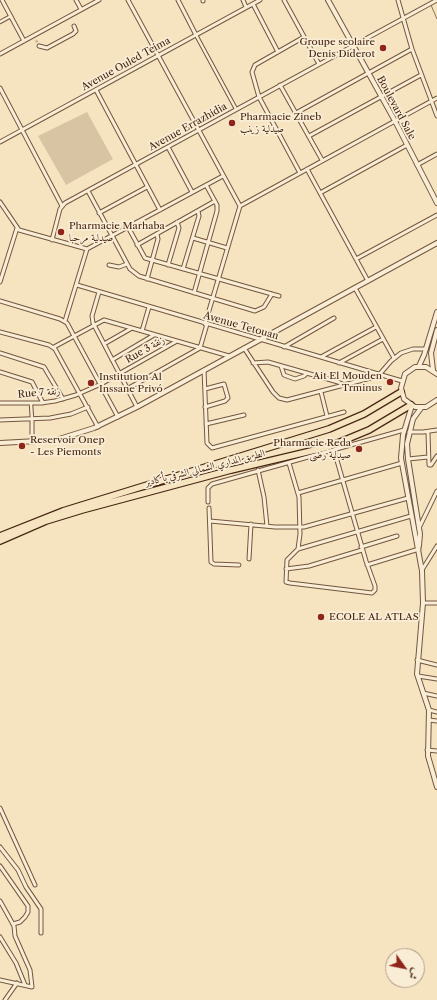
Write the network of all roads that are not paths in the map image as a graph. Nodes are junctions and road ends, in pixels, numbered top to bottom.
1 (2, 0) edge
2 (76, 0) edge
3 (98, 0) edge
4 (128, 0) edge
5 (178, 0) edge
6 (242, 0) edge
7 (260, 0) edge
8 (284, 0) edge
9 (328, 0) edge
10 (398, 0) edge
11 (436, 0) edge
12 (253, 4) junction
13 (246, 7) junction
14 (81, 9) junction
15 (11, 16) junction
16 (402, 19) junction
17 (0, 22) edge
18 (74, 26) dead end
19 (196, 35) junction
20 (33, 36) junction
21 (304, 37) junction
22 (24, 40) junction
23 (36, 40) tunnel mouth
24 (353, 45) junction
25 (39, 46) dead end
26 (412, 49) junction
27 (278, 52) junction
28 (0, 54) edge
29 (157, 55) junction
30 (319, 64) junction
31 (368, 73) junction
32 (421, 76) junction
33 (280, 85) junction
34 (0, 88) edge
35 (96, 90) junction
36 (259, 97) junction
37 (382, 97) junction
38 (437, 98) edge
39 (431, 101) junction
40 (236, 109) junction
41 (296, 113) junction
42 (437, 116) edge
43 (395, 120) junction
44 (22, 130) junction
45 (198, 131) junction
46 (309, 136) junction
47 (0, 142) edge
48 (407, 145) junction
49 (168, 147) junction
50 (437, 154) edge
51 (322, 160) junction
52 (135, 164) junction
53 (417, 165) junction
54 (307, 169) junction
55 (300, 173) junction
56 (223, 176) junction
57 (206, 185) junction
58 (147, 187) junction
59 (88, 191) junction
60 (192, 192) junction
61 (320, 193) junction
62 (214, 201) junction
63 (0, 202) edge
64 (437, 203) edge
65 (62, 206) junction
66 (240, 206) junction
67 (160, 210) junction
68 (198, 211) junction
69 (100, 212) junction
70 (437, 215) edge
71 (177, 222) junction
72 (128, 227) junction
73 (17, 228) junction
74 (157, 234) junction
75 (112, 236) junction
76 (193, 238) junction
77 (52, 240) junction
78 (208, 242) junction
79 (437, 243) edge
80 (137, 245) junction
81 (227, 248) junction
82 (87, 249) junction
83 (356, 259) junction
84 (152, 260) junction
85 (0, 262) edge
86 (5, 264) junction
87 (127, 264) junction
88 (168, 265) junction
89 (109, 266) dead end
90 (183, 269) junction
91 (199, 274) junction
92 (147, 279) junction
93 (218, 279) junction
94 (368, 281) junction
95 (0, 282) edge
96 (77, 285) junction
97 (355, 288) junction
98 (100, 292) junction
99 (194, 292) junction
100 (272, 294) junction
101 (279, 296) dead end
102 (212, 298) junction
103 (0, 301) edge
104 (149, 307) junction
105 (437, 312) edge
106 (334, 318) dead end
107 (65, 322) junction
108 (93, 324) junction
109 (206, 324) junction
110 (376, 326) junction
111 (132, 328) junction
112 (437, 330) edge
113 (142, 331) junction
114 (0, 332) edge
115 (74, 335) junction
116 (154, 335) junction
117 (383, 339) junction
118 (259, 340) junction
119 (177, 341) junction
120 (104, 344) junction
121 (54, 347) junction
122 (284, 347) junction
123 (200, 348) junction
124 (244, 348) junction
125 (426, 349) junction
126 (0, 353) edge
127 (424, 355) junction
128 (230, 356) junction
129 (321, 357) junction
130 (431, 357) junction
131 (394, 358) junction
132 (112, 360) junction
133 (339, 362) junction
134 (253, 363) junction
135 (281, 366) junction
136 (419, 366) junction
137 (204, 370) junction
138 (433, 370) junction
139 (0, 372) edge
140 (307, 373) junction
141 (120, 374) junction
142 (437, 374) edge
143 (380, 375) junction
144 (402, 381) junction
145 (101, 384) junction
146 (344, 385) junction
147 (127, 389) junction
148 (205, 389) junction
149 (321, 392) junction
150 (401, 392) junction
151 (81, 394) junction
152 (63, 399) junction
153 (437, 400) edge
154 (0, 403) edge
155 (43, 403) junction
156 (31, 404) junction
157 (411, 405) junction
158 (88, 407) junction
159 (137, 407) junction
160 (205, 407) junction
161 (421, 408) junction
162 (344, 412) dead end
163 (244, 415) dead end
164 (327, 416) junction
165 (118, 417) junction
166 (0, 420) edge
167 (32, 420) junction
168 (206, 424) junction
169 (98, 426) junction
170 (404, 430) junction
171 (437, 430) edge
172 (409, 432) junction
173 (428, 432) junction
174 (0, 442) edge
175 (32, 442) junction
176 (334, 450) junction
177 (437, 456) edge
178 (428, 457) junction
179 (408, 459) junction
180 (289, 463) junction
181 (402, 463) junction
182 (258, 470) junction
183 (343, 480) junction
184 (437, 491) edge
185 (298, 493) junction
186 (408, 498) junction
187 (208, 502) dead end
188 (209, 508) dead end
189 (353, 514) junction
190 (411, 516) junction
191 (210, 520) junction
192 (252, 524) junction
193 (267, 526) junction
194 (300, 528) junction
195 (419, 528) junction
196 (358, 532) junction
197 (420, 534) junction
198 (0, 536) edge
199 (398, 536) dead end
200 (415, 536) junction
201 (0, 541) edge
202 (437, 546) edge
203 (298, 548) junction
204 (362, 548) junction
205 (419, 548) junction
206 (249, 559) dead end
207 (239, 565) dead end
208 (367, 565) junction
209 (286, 569) junction
210 (422, 571) junction
211 (424, 603) junction
212 (437, 603) edge
213 (417, 660) junction
214 (437, 665) edge
215 (418, 676) junction
216 (437, 679) edge
217 (422, 693) junction
218 (437, 696) edge
219 (429, 710) junction
220 (437, 712) edge
221 (429, 720) junction
222 (437, 721) edge
223 (427, 750) junction
224 (437, 751) edge
225 (437, 787) edge
226 (0, 808) edge
227 (0, 847) edge
228 (0, 866) edge
229 (35, 885) dead end
230 (0, 901) edge
231 (1, 905) edge
232 (13, 924) junction
233 (40, 932) dead end
234 (0, 937) edge
235 (0, 980) edge
236 (17, 983) junction
237 (25, 985) junction
238 (5, 1000) edge

1 - 15 street
2 - 14 street
3 - 14 street
4 - 29 street
5 - 19 street
6 - 13 street
7 - 12 street, Avenue Ouled Teima
8 - 21 street
9 - 24 street, Boulevard Sale
10 - 16 street
11 - 16 street, Avenue Errazhidia
12 - 13 street, Avenue Ouled Teima
12 - 27 street
13 - 19 street, Avenue Ouled Teima
14 - 20 street
15 - 17 street
15 - 22 street
16 - 24 street, Avenue Errazhidia
16 - 26 street
18 - 25 street
19 - 29 street, Avenue Ouled Teima
19 - 40 street
20 - 22 street
20 - 23 street
21 - 27 street
21 - 30 street
22 - 28 street
24 - 30 street, Avenue Errazhidia
24 - 31 street, Boulevard Sale
26 - 31 street
26 - 32 street
27 - 36 street
29 - 35 street, Avenue Ouled Teima
29 - 45 street
30 - 33 street, Avenue Errazhidia
31 - 37 street, Boulevard Sale
31 - 41 street
32 - 37 street
32 - 39 street
33 - 36 street, Avenue Errazhidia
33 - 41 street
34 - 44 street
35 - 44 street, Avenue Ouled Teima
35 - 52 street
36 - 40 street, Avenue Errazhidia
36 - 55 street
37 - 43 street, Boulevard Sale
37 - 46 street
38 - 39 street
39 - 42 street
39 - 43 street
40 - 45 street, Avenue Errazhidia
41 - 46 street
43 - 48 street, Boulevard Sale
43 - 51 street
44 - 47 street, Avenue Ouled Teima
44 - 65 street
45 - 49 street, Avenue Errazhidia
45 - 56 street
46 - 51 street
48 - 53 street, Boulevard Sale
48 - 61 street
49 - 52 street, Avenue Errazhidia
49 - 60 street
50 - 53 street
51 - 54 street
52 - 58 street
52 - 59 street, Avenue Errazhidia
53 - 64 street, Boulevard Sale
54 - 55 street
54 - 61 street
55 - 66 street
56 - 57 street
56 - 66 street
57 - 60 street
57 - 62 street
58 - 67 street
58 - 69 street
59 - 65 street, Avenue Errazhidia
59 - 69 street
60 - 67 street
61 - 83 street
62 - 68 street
62 - 78 street
63 - 73 street
65 - 77 street
66 - 81 street
67 - 72 street
68 - 71 street
68 - 76 street
69 - 75 street
70 - 83 street
71 - 74 street
71 - 88 street
72 - 75 street
72 - 80 street
73 - 77 street
73 - 86 street
74 - 80 street
74 - 84 street
75 - 82 street
75 - 87 street
76 - 78 street
76 - 90 street
77 - 82 street
78 - 81 street
78 - 91 street
79 - 94 street
80 - 84 street
81 - 93 street
82 - 96 street
83 - 94 street
84 - 88 street
84 - 92 street
85 - 86 street
86 - 95 street
87 - 89 street
87 - 92 street
88 - 90 street
90 - 91 street
91 - 93 street
91 - 99 street
92 - 99 street
93 - 100 street
93 - 102 street
94 - 97 street
96 - 98 street, Avenue Tetouan
96 - 107 street
97 - 110 street
97 - 118 street
98 - 104 street, Avenue Tetouan
98 - 108 street
99 - 102 street
100 - 101 street
100 - 102 street
102 - 109 street
103 - 107 street
104 - 109 street, Avenue Tetouan
104 - 113 street
105 - 125 street
106 - 122 street
107 - 115 street
108 - 111 street
108 - 115 street
108 - 120 street
109 - 118 street, Avenue Tetouan
109 - 123 street
110 - 117 street
110 - 129 street
111 - 113 street
111 - 120 street
112 - 130 street
113 - 116 street
114 - 121 street
115 - 121 street
115 - 145 street
116 - 119 street
116 - 132 street
117 - 131 street
117 - 133 street
118 - 122 street, Avenue Tetouan
118 - 124 street
119 - 123 street
119 - 141 street, Rue 3 زنقة
120 - 132 street
121 - 151 street
122 - 129 street, Avenue Tetouan
123 - 128 street
123 - 147 street
124 - 128 street
124 - 134 street
125 - 127 street
125 - 131 street
126 - 152 street
127 - 130 street
127 - 136 street
128 - 137 street
129 - 133 street, Avenue Tetouan
130 - 138 street
131 - 143 street
132 - 141 street
133 - 143 street, Avenue Tetouan
134 - 135 street
134 - 149 street
135 - 140 street
135 - 140 street
136 - 138 street
136 - 144 street
137 - 148 street
137 - 159 street
138 - 142 street
139 - 155 street
140 - 146 street
141 - 145 street, Rue 3 زنقة
141 - 147 street
143 - 144 street, Avenue Tetouan
143 - 146 street
144 - 150 street
145 - 151 street, Rue 7 زنقة
145 - 165 street
146 - 149 street
147 - 159 street
148 - 160 street
148 - 160 street
149 - 164 street
150 - 157 street
150 - 198 highway, الطريق المداري الشمالي الشرقي بأكادير
151 - 152 street, Rue 7 زنقة
151 - 158 street
152 - 155 street, Rue 7 زنقة
153 - 161 street
154 - 156 street, Rue 7 زنقة
155 - 156 street, Rue 7 زنقة
156 - 167 street
157 - 161 street
157 - 170 street
157 - 201 highway, الطريق المداري الشمالي الشرقي بأكادير
158 - 167 street
158 - 169 street
159 - 165 street
160 - 168 street
161 - 172 street
162 - 164 street
163 - 168 street
164 - 168 street
165 - 169 street
166 - 167 street
167 - 175 street
169 - 175 street
170 - 176 street
170 - 181 street
171 - 173 street
172 - 173 street
172 - 179 street
173 - 178 street
174 - 175 street
176 - 180 street
176 - 183 street
177 - 178 street
178 - 179 street
179 - 195 street
180 - 182 street
180 - 185 street
181 - 183 street
181 - 186 street
182 - 187 street
182 - 193 street
183 - 185 street
183 - 189 street
184 - 195 street
185 - 194 street
186 - 189 street
186 - 190 street
188 - 191 street
189 - 194 street
189 - 196 street
190 - 196 street
190 - 200 street
191 - 192 street
191 - 207 street
192 - 193 street
192 - 206 street
193 - 194 street
194 - 203 street
195 - 197 street
196 - 203 street
196 - 204 street
197 - 200 street
197 - 205 street
199 - 204 street
200 - 205 street
202 - 210 street
203 - 209 street
204 - 208 street
204 - 209 street
205 - 208 street
205 - 210 street
208 - 209 street
210 - 211 street
211 - 212 street
211 - 213 street
213 - 214 street
213 - 215 street
215 - 216 street
215 - 217 street
217 - 218 street
217 - 219 street
219 - 220 street
219 - 221 street
221 - 222 street
221 - 223 street
223 - 224 street
223 - 225 street
226 - 229 street
227 - 233 street
228 - 232 street
230 - 231 street
231 - 232 street
232 - 237 street
234 - 237 street
235 - 236 street
236 - 237 street
236 - 238 street

